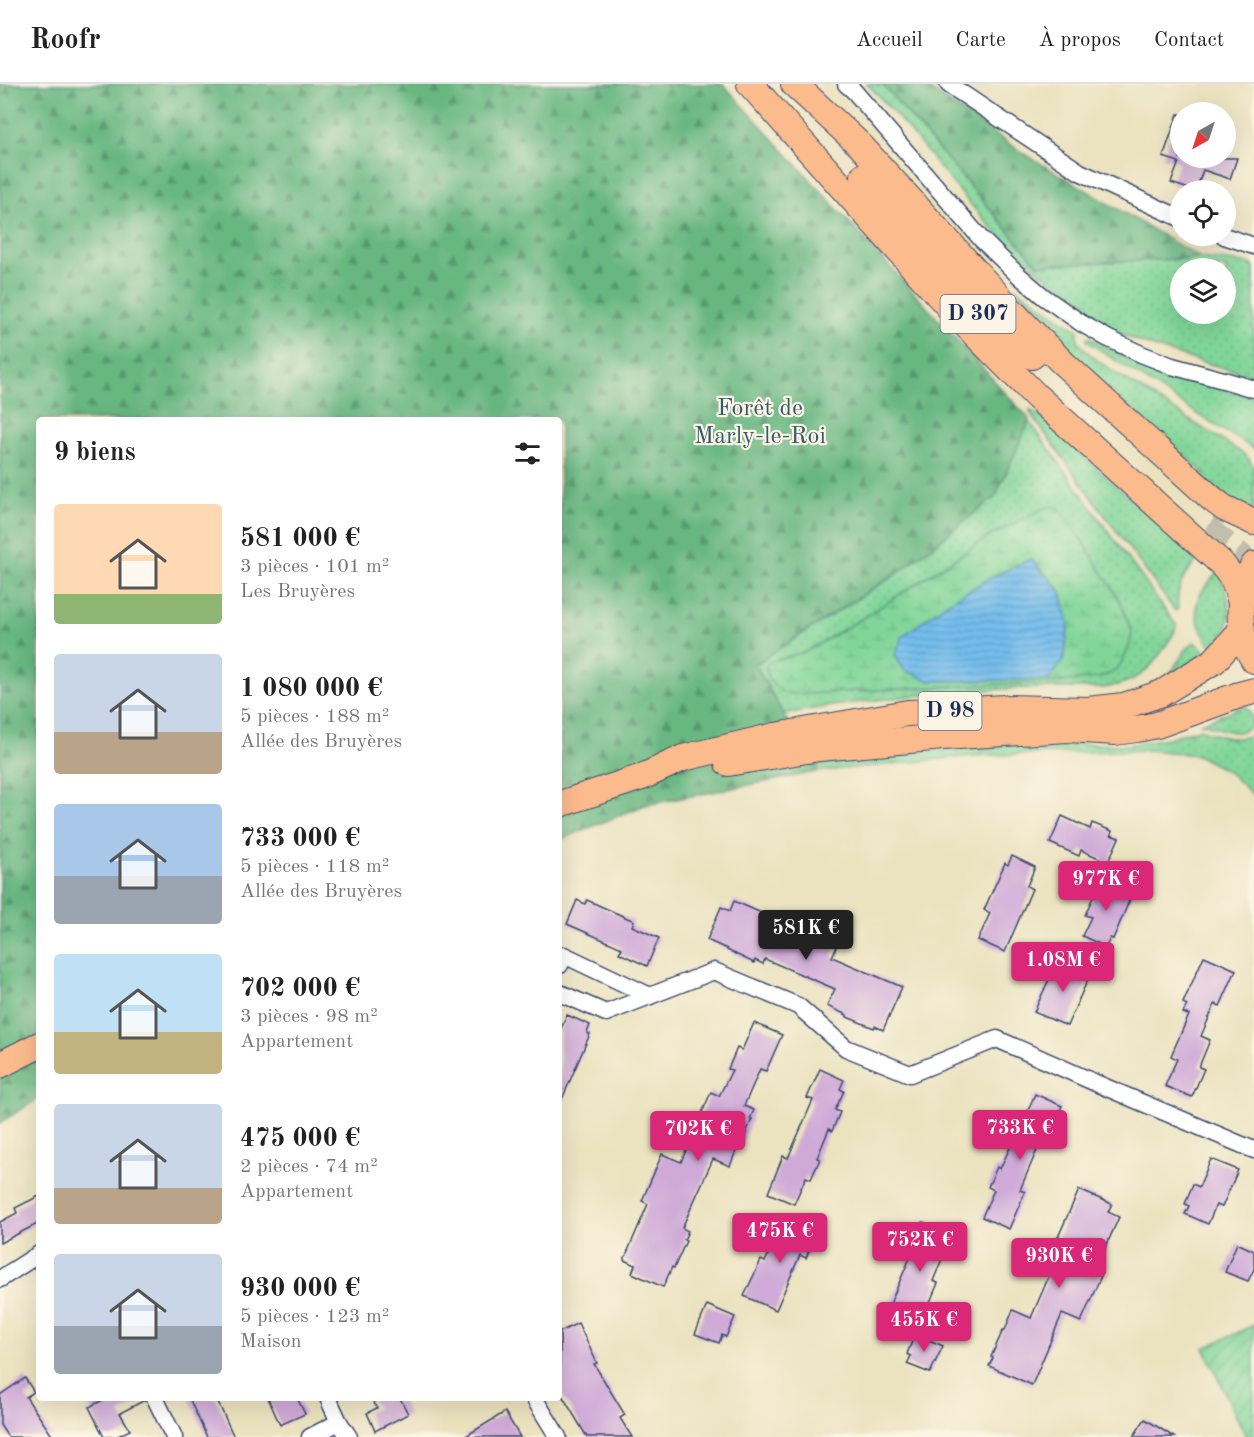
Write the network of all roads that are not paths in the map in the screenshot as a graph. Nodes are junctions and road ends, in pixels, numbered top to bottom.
1 (750, 84) edge
2 (766, 84) edge
3 (792, 84) edge
4 (846, 84) edge
5 (948, 84) edge
6 (1170, 213) edge
7 (1236, 240) edge
8 (1254, 246) edge
9 (1254, 389) edge
10 (1254, 522) edge
11 (1254, 565) edge
12 (1241, 602) junction
13 (1242, 630) junction
14 (1254, 660) edge
15 (1254, 691) edge
16 (642, 777) junction
17 (562, 803) edge
18 (562, 960) edge
19 (562, 994) edge
20 (650, 996) junction
21 (36, 1047) edge
22 (0, 1065) edge
23 (1254, 1150) edge
24 (36, 1256) edge
25 (0, 1279) edge
26 (156, 1401) edge
27 (329, 1401) edge
28 (536, 1401) edge
29 (339, 1422) junction
30 (174, 1437) edge
31 (310, 1437) edge
32 (349, 1437) edge
33 (557, 1437) edge

1 - 12 main road
2 - 3 main road, D 307
3 - 10 main road
4 - 9 street
5 - 6 street
7 - 8 street
11 - 12 main road
12 - 13 main road
13 - 14 main road
13 - 16 main road, D 98
15 - 16 main road, D 98
16 - 17 main road, D 98
18 - 20 street
19 - 20 street
20 - 23 street
21 - 22 main road
24 - 25 street
26 - 30 street
27 - 29 street
28 - 33 street
29 - 31 street
29 - 32 street

